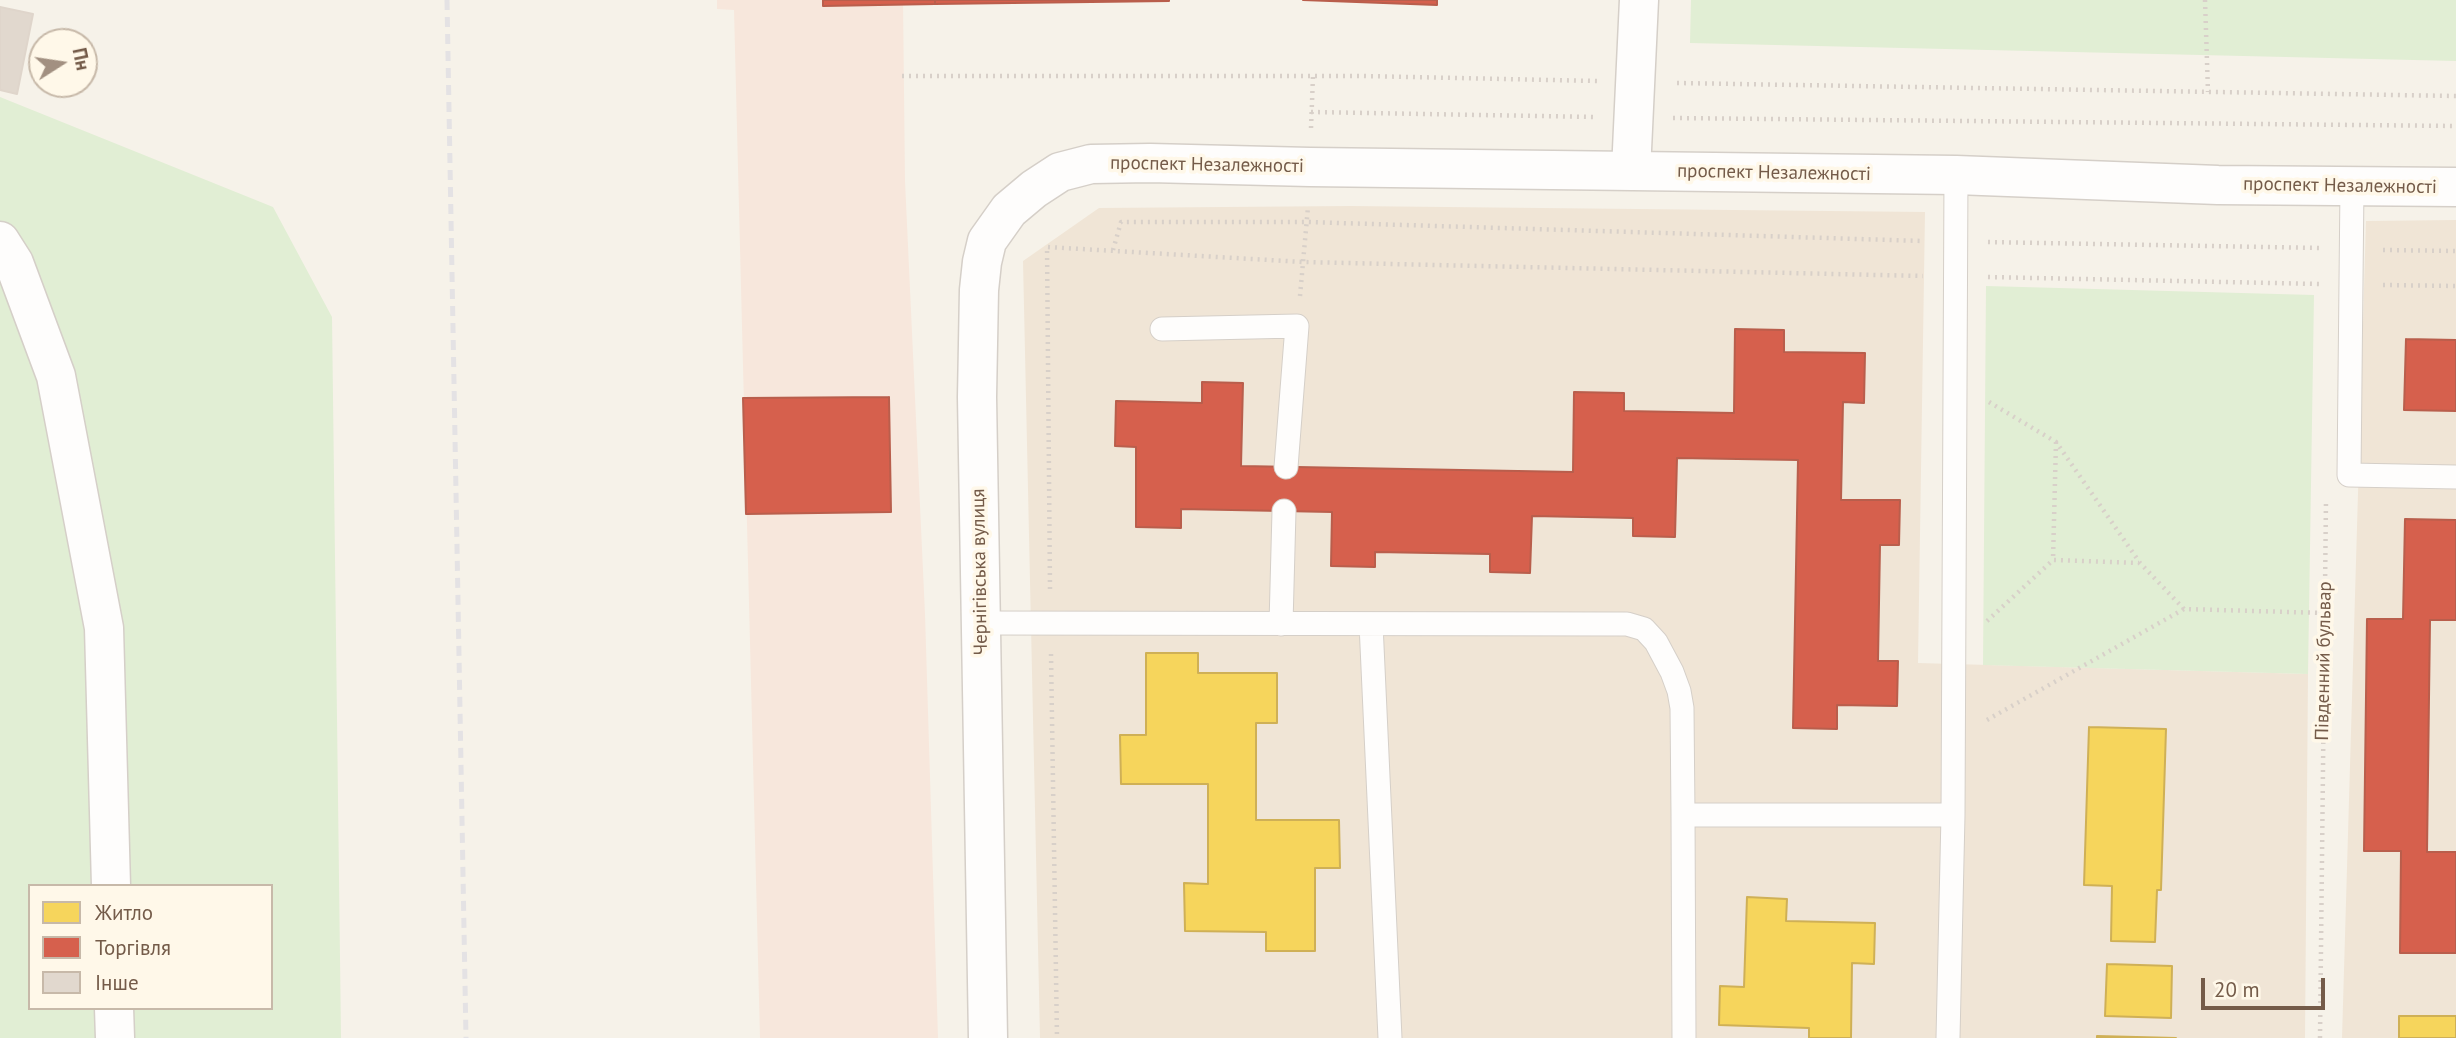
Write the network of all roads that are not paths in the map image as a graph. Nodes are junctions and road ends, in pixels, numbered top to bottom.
1 (1639, 0) edge
2 (1091, 163) joint
3 (1631, 171) junction
4 (1956, 176) junction
5 (2352, 185) junction
6 (2456, 187) edge
7 (0, 241) edge
8 (1163, 329) dead end
9 (1286, 467) dead end
10 (2456, 477) edge
11 (1284, 511) dead end
12 (981, 623) junction
13 (1281, 624) junction
14 (1371, 624) junction
15 (1683, 815) junction
16 (1953, 815) junction
17 (111, 884) edge
18 (114, 1010) edge
19 (115, 1038) edge
20 (988, 1038) edge
21 (1390, 1038) edge
22 (1684, 1038) edge
23 (1948, 1038) edge

1 - 3 street
2 - 3 street, проспект Незалежності
2 - 12 street, Чернігівська вулиця
3 - 4 street, проспект Незалежності
4 - 5 street, проспект Незалежності
4 - 16 lane
5 - 6 street, проспект Незалежності
5 - 10 lane
7 - 17 street
8 - 9 lane
11 - 13 lane
12 - 13 lane
12 - 20 street, Чернігівська вулиця
13 - 14 lane
14 - 15 lane
14 - 21 lane
15 - 16 lane
15 - 22 lane
16 - 23 lane
18 - 19 street

